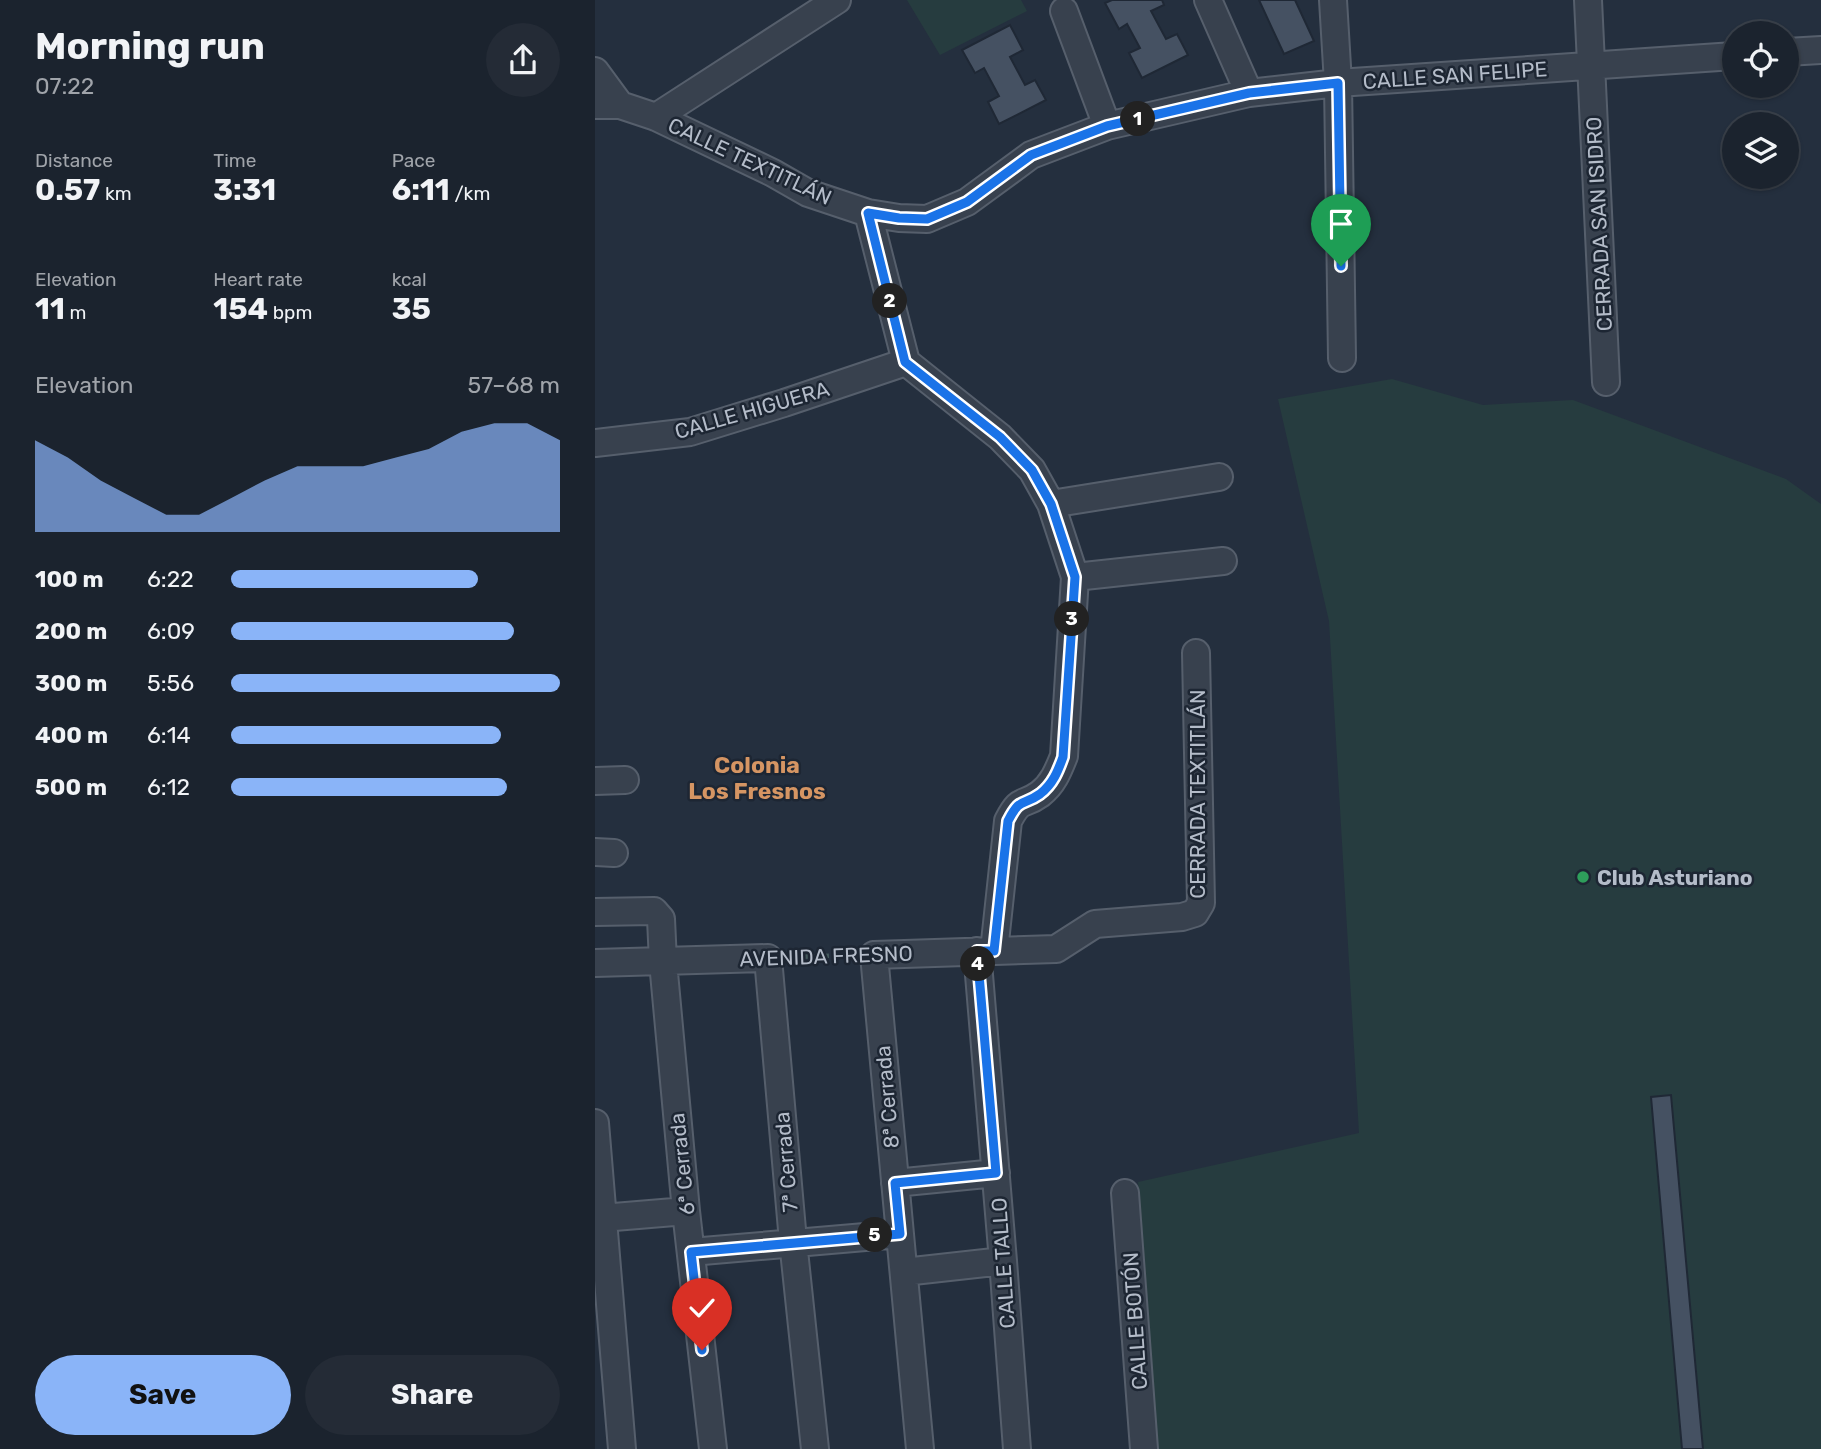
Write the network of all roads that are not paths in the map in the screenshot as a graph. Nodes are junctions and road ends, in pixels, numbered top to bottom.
1 (837, 0) edge
2 (1208, 0) edge
3 (1333, 0) edge
4 (1588, 0) edge
5 (1064, 11) dead end
6 (1821, 50) edge
7 (1799, 51) edge
8 (1722, 57) edge
9 (1591, 65) junction
10 (595, 71) edge
11 (1338, 83) junction
12 (1249, 93) junction
13 (608, 105) edge
14 (656, 117) junction
15 (1107, 126) junction
16 (868, 213) junction
17 (1342, 358) dead end
18 (905, 362) junction
19 (1607, 382) dead end
20 (595, 443) edge
21 (1219, 477) dead end
22 (1051, 504) junction
23 (1223, 561) dead end
24 (1075, 577) junction
25 (1196, 653) dead end
26 (625, 780) dead end
27 (595, 781) edge
28 (595, 912) edge
29 (1056, 948) joint
30 (985, 951) junction
31 (874, 955) joint
32 (768, 958) joint
33 (663, 961) junction
34 (595, 963) edge
35 (595, 1122) edge
36 (996, 1173) junction
37 (895, 1183) junction
38 (1125, 1193) dead end
39 (686, 1211) junction
40 (602, 1218) junction
41 (900, 1234) junction
42 (793, 1241) junction
43 (691, 1252) junction
44 (600, 1256) edge
45 (1003, 1261) junction
46 (904, 1272) junction
47 (622, 1449) edge
48 (713, 1449) edge
49 (815, 1449) edge
50 (920, 1449) edge
51 (1017, 1449) edge
52 (1145, 1449) edge

1 - 14 street
2 - 12 street
3 - 11 street
4 - 9 street, CERRADA SAN ISIDRO
5 - 15 street
6 - 7 street
8 - 9 street, CALLE SAN FELIPE
9 - 11 street, CALLE SAN FELIPE
9 - 19 street, CERRADA SAN ISIDRO
10 - 13 street
11 - 12 street, CALLE SAN FELIPE
11 - 17 street
12 - 15 street, CALLE SAN FELIPE
13 - 14 street, CALLE TEXTITLÁN
14 - 16 street, CALLE TEXTITLÁN
15 - 16 street, CALLE SAN FELIPE
16 - 18 street
18 - 20 street, CALLE HIGUERA
18 - 22 street
21 - 22 street
22 - 24 street
23 - 24 street
24 - 30 street
25 - 29 street, CERRADA TEXTITLÁN
26 - 27 street
28 - 33 street, 6ª Cerrada
29 - 30 street, AVENIDA FRESNO
30 - 31 street, AVENIDA FRESNO
30 - 36 street, CALLE TALLO
31 - 37 street, 8ª Cerrada
32 - 33 street, AVENIDA FRESNO
32 - 42 street, 7ª Cerrada
33 - 34 street, AVENIDA FRESNO
33 - 39 street, 6ª Cerrada
35 - 40 street
36 - 37 street
36 - 45 street, CALLE TALLO
37 - 41 street, 8ª Cerrada
38 - 52 street, CALLE BOTÓN
39 - 40 street
39 - 43 street, 6ª Cerrada
40 - 44 street
41 - 42 street
41 - 46 street, 8ª Cerrada
42 - 43 street
42 - 49 street, 7ª Cerrada
43 - 48 street, 6ª Cerrada
44 - 47 street
45 - 46 street
45 - 51 street, CALLE TALLO
46 - 50 street, 8ª Cerrada

